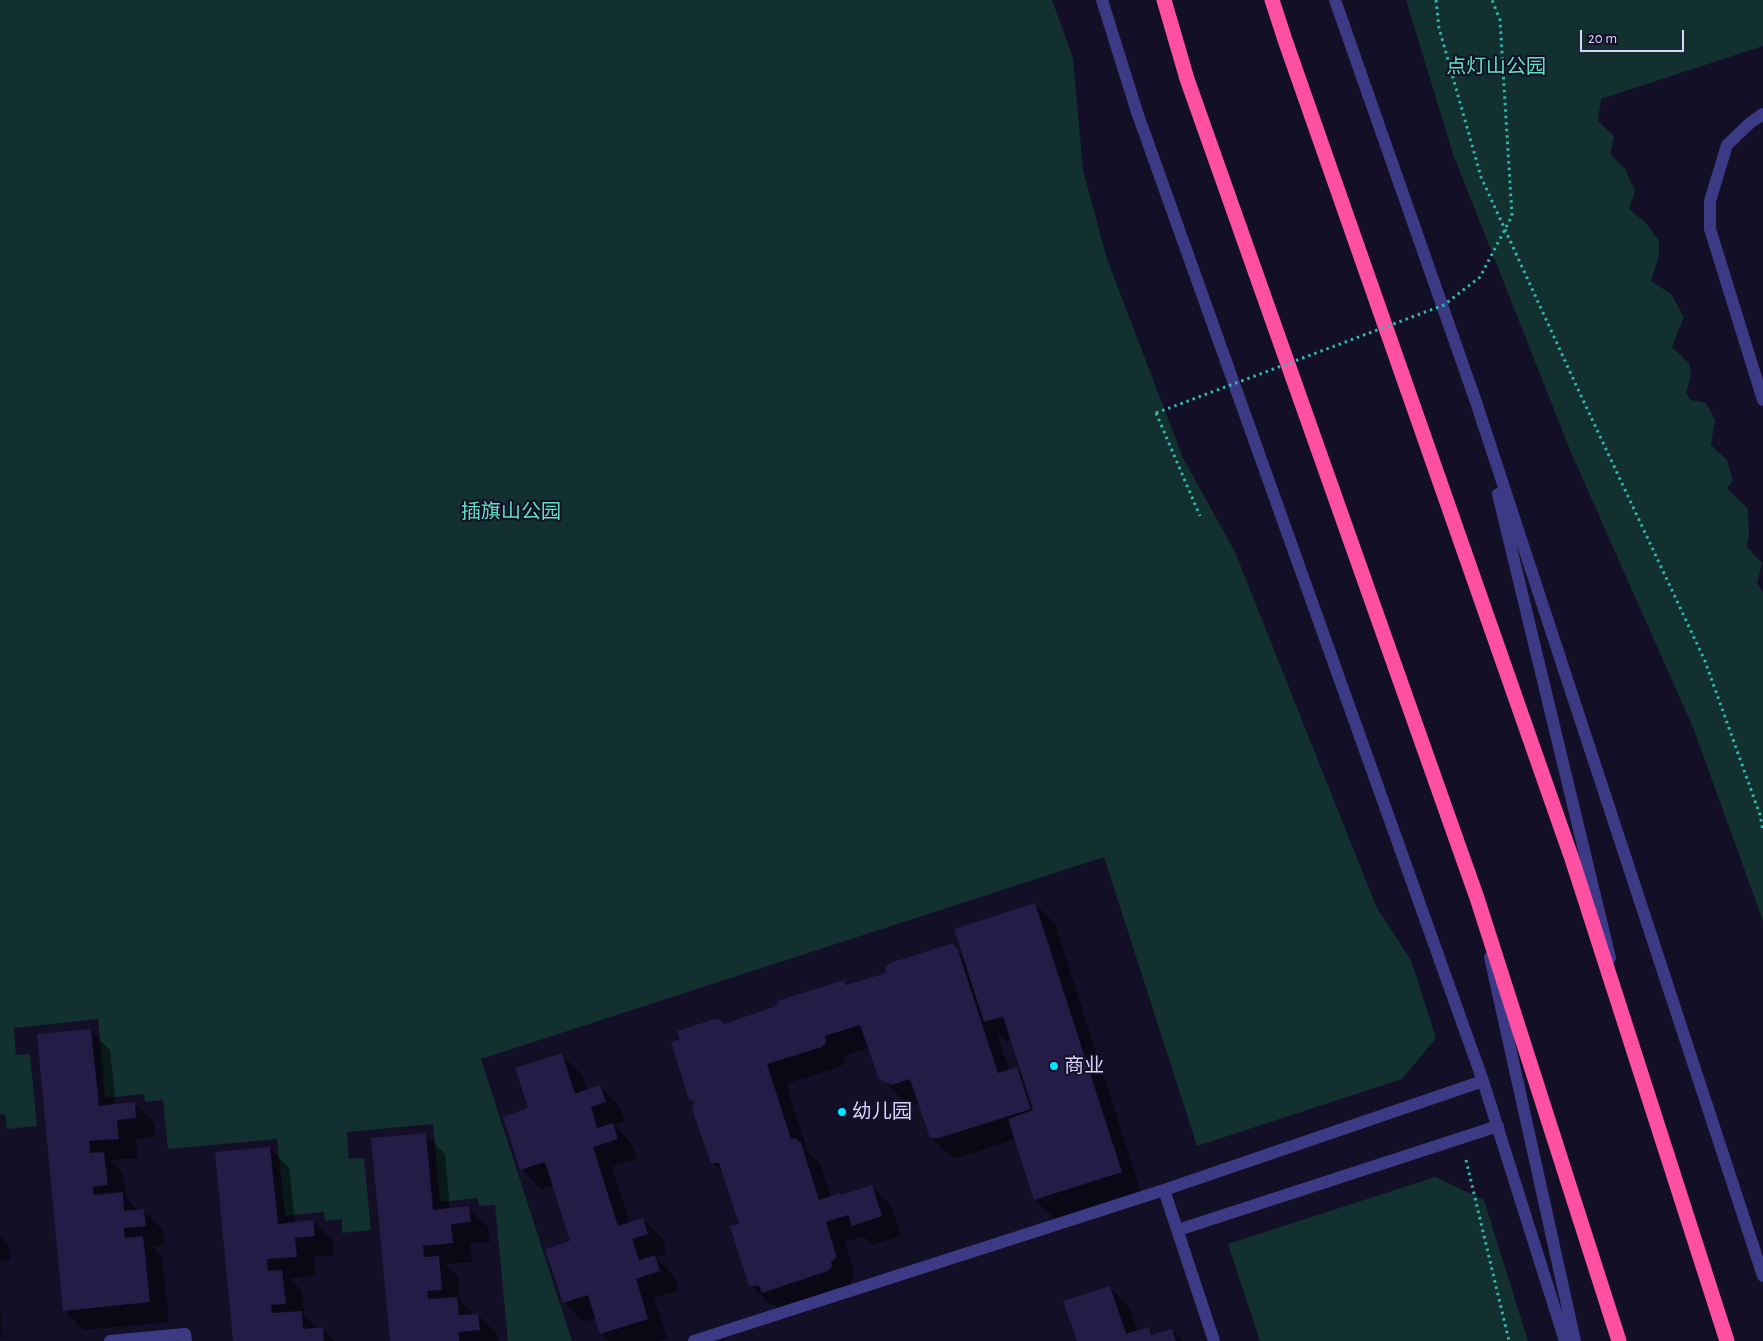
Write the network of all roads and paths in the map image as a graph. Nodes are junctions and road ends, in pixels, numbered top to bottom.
1 (1102, 0) edge
2 (1164, 0) edge
3 (1272, 0) edge
4 (1335, 0) edge
5 (1436, 0) edge
6 (1492, 0) edge
7 (1763, 114) edge
8 (1763, 400) edge
9 (1476, 402) junction
10 (1200, 516) dead end
11 (1763, 831) edge
12 (1477, 898) junction
13 (1629, 1036) junction
14 (1483, 1081) junction
15 (1498, 1126) junction
16 (1461, 1138) junction
17 (1164, 1190) junction
18 (1178, 1230) junction
19 (1763, 1276) edge
20 (110, 1341) edge
21 (186, 1341) edge
22 (694, 1341) edge
23 (1214, 1341) edge
24 (1509, 1341) edge
25 (1565, 1341) edge
26 (1574, 1341) edge
27 (1619, 1341) edge
28 (1727, 1341) edge

1 - 14 street
2 - 12 highway
3 - 13 highway
4 - 9 street
5 - 11 path
6 - 10 path, bridge
7 - 8 street
9 - 13 street
9 - 19 street
12 - 26 street
12 - 27 highway
13 - 28 highway
14 - 15 street
14 - 17 street
15 - 16 street
15 - 25 street
16 - 18 street
16 - 24 path
17 - 18 street
17 - 22 street
18 - 23 street
20 - 21 street

